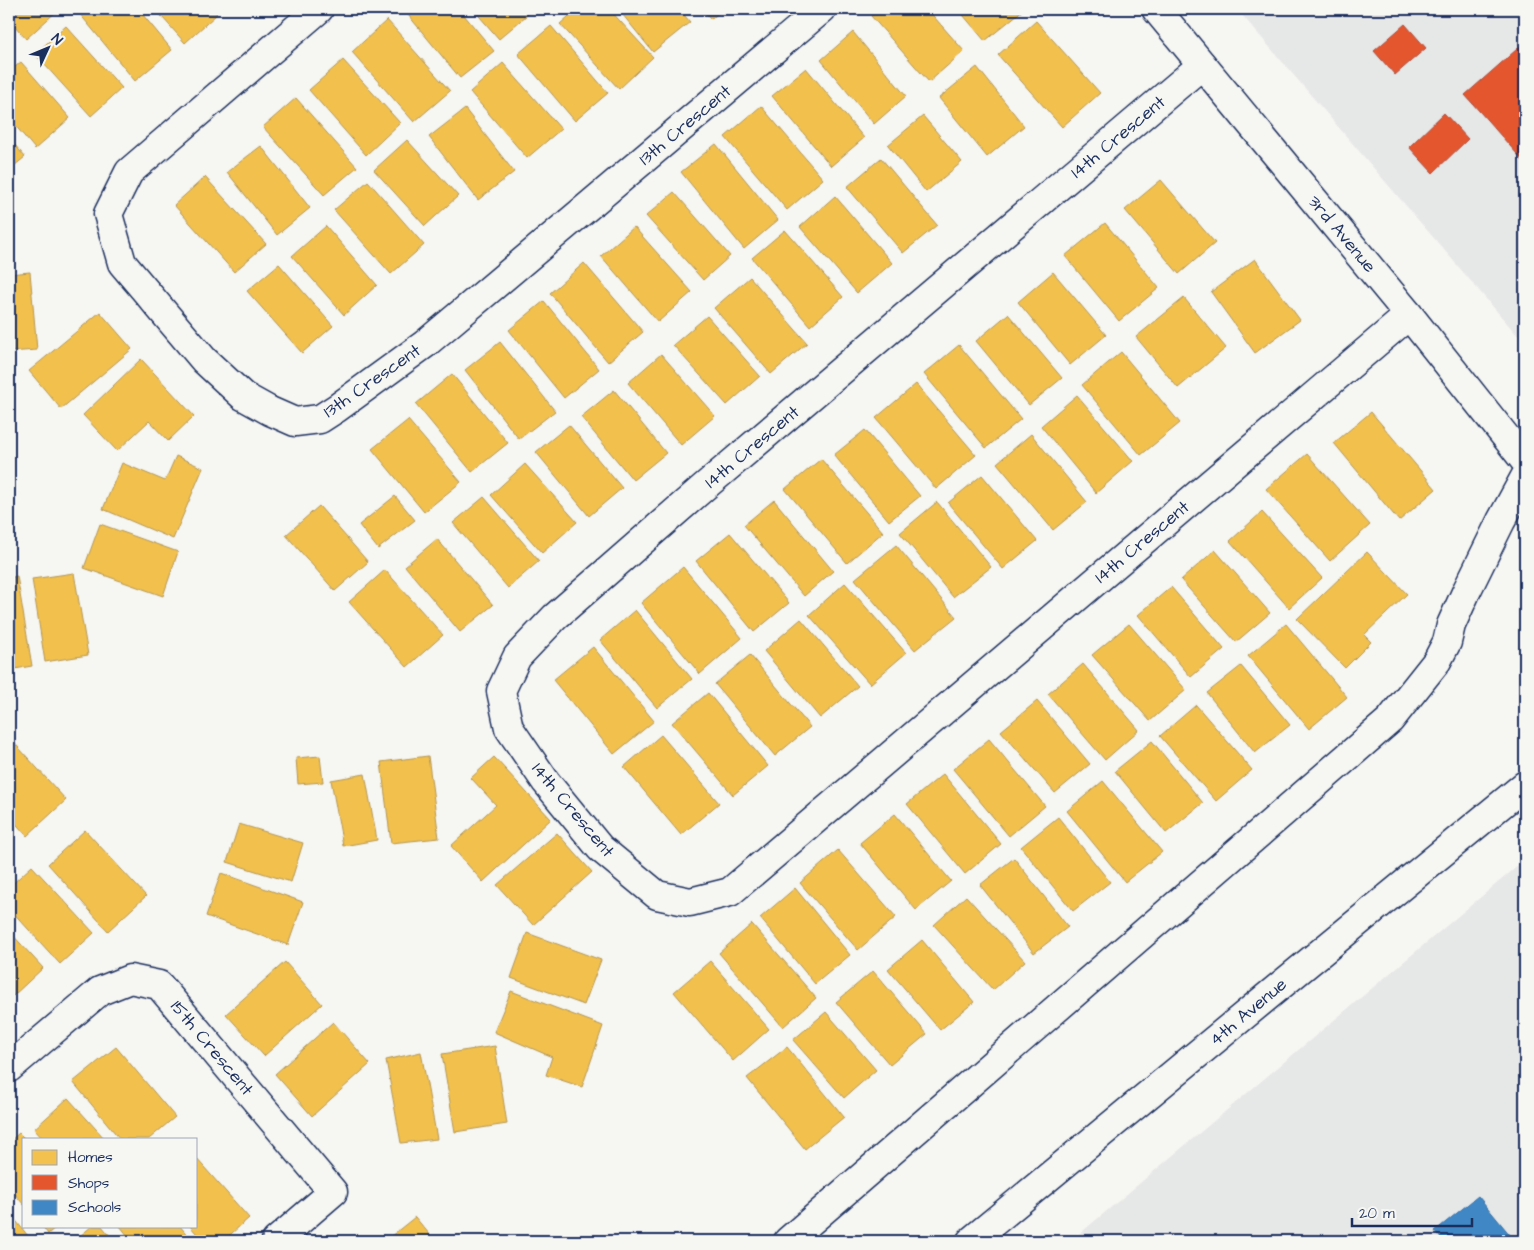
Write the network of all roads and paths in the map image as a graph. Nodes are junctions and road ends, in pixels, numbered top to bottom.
1 (319, 9) edge
2 (822, 9) edge
3 (1156, 9) edge
4 (1202, 65) junction
5 (1409, 315) junction
6 (1525, 461) edge
7 (1525, 477) edge
8 (1525, 785) edge
9 (9, 1068) edge
10 (276, 1241) edge
11 (788, 1241) edge
12 (971, 1241) edge

1 - 2 street, 13th Crescent
3 - 4 street, 3rd Avenue
4 - 5 street, 3rd Avenue
4 - 5 street, 14th Crescent
5 - 6 street, 3rd Avenue
7 - 11 street
8 - 12 street, 4th Avenue
9 - 10 street, 15th Crescent

